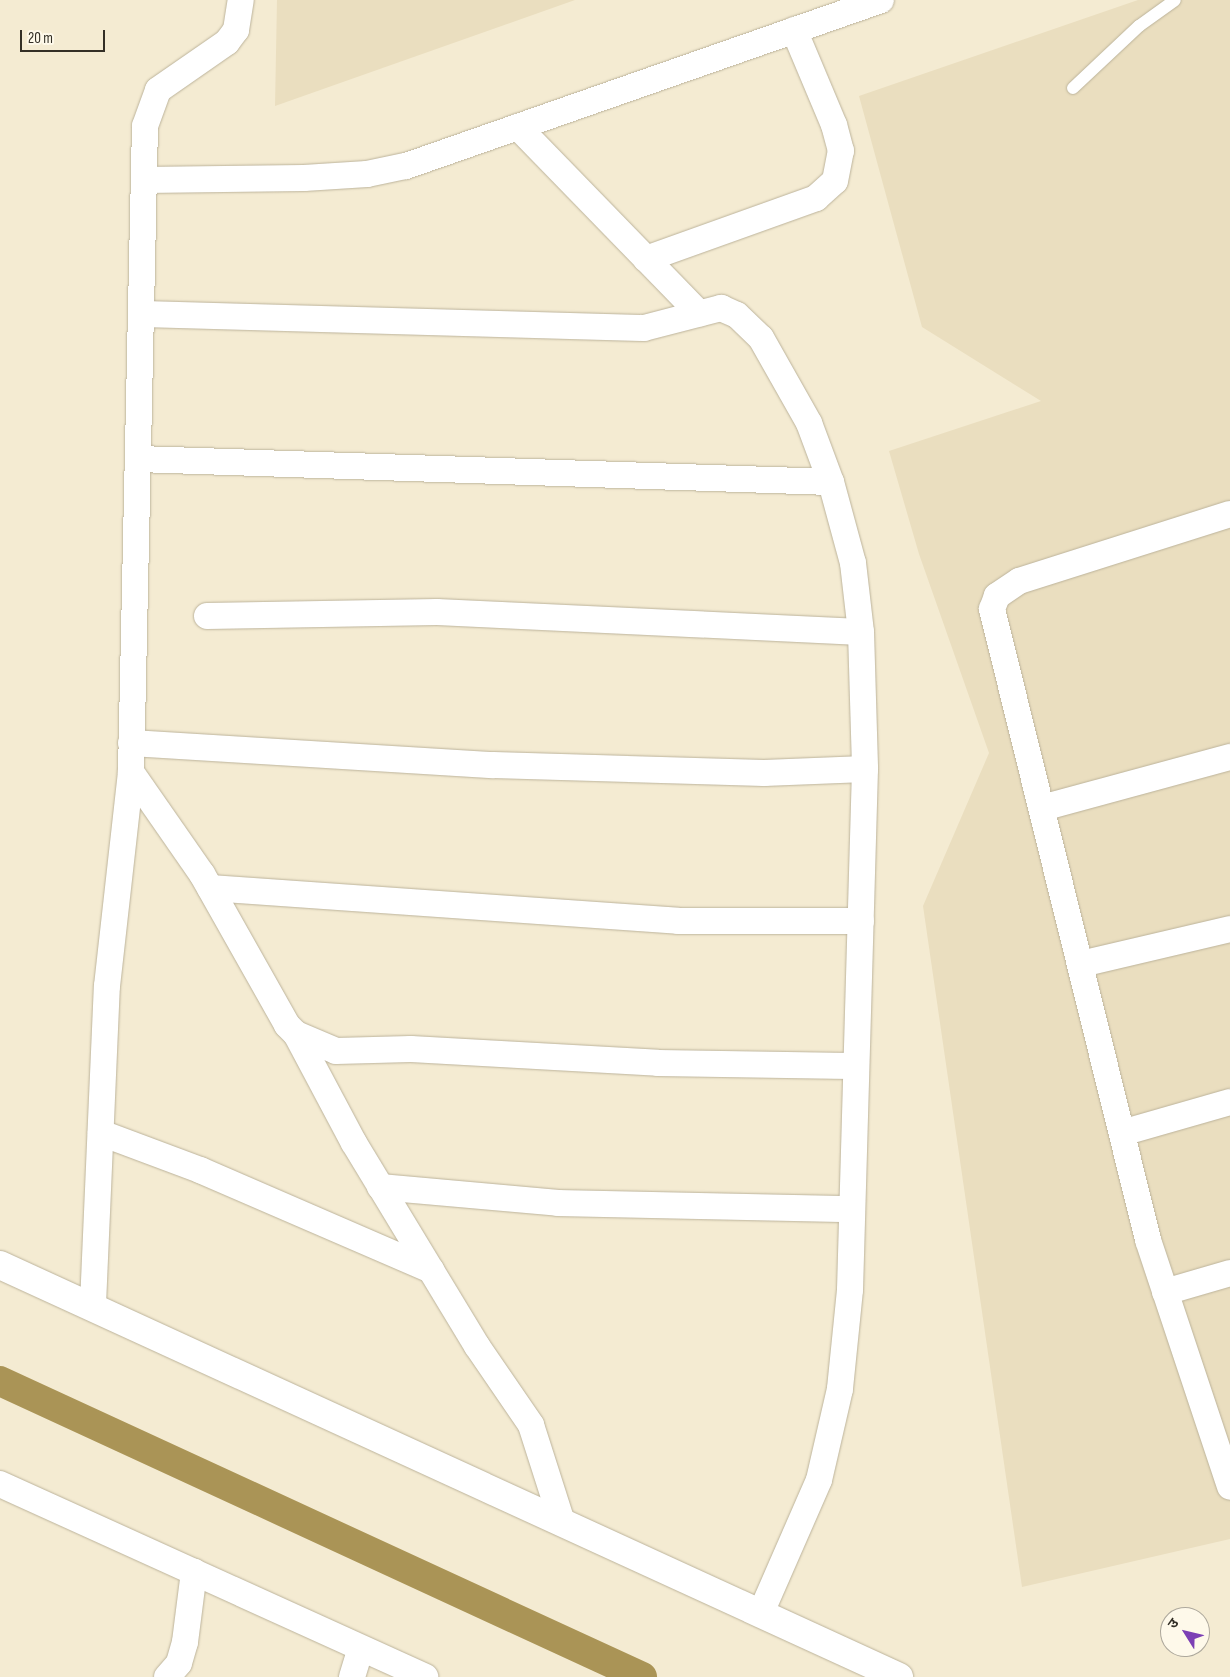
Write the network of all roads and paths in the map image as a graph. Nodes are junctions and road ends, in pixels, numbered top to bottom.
1 (241, 0) edge
2 (881, 0) edge
3 (1175, 0) edge
4 (794, 30) junction
5 (1073, 88) dead end
6 (518, 127) junction
7 (144, 180) junction
8 (646, 258) junction
9 (699, 313) junction
10 (143, 314) junction
11 (138, 459) junction
12 (831, 482) junction
13 (1230, 514) edge
14 (207, 616) dead end
15 (861, 632) junction
16 (131, 743) junction
17 (1230, 757) edge
18 (865, 769) junction
19 (131, 772) junction
20 (1042, 808) junction
21 (210, 888) junction
22 (861, 920) junction
23 (1230, 929) edge
24 (1081, 964) junction
25 (296, 1034) junction
26 (856, 1066) junction
27 (1230, 1102) edge
28 (1122, 1133) junction
29 (101, 1134) junction
30 (380, 1187) junction
31 (852, 1209) junction
32 (0, 1264) edge
33 (431, 1270) junction
34 (1230, 1274) edge
35 (1165, 1292) junction
36 (93, 1304) junction
37 (1225, 1454) edge
38 (0, 1484) edge
39 (1230, 1487) edge
40 (562, 1522) junction
41 (194, 1572) junction
42 (761, 1613) junction
43 (361, 1648) junction
44 (167, 1677) edge
45 (352, 1677) edge
46 (425, 1677) edge
47 (898, 1677) edge

1 - 7 street
2 - 4 street
3 - 5 lane
4 - 6 street
4 - 8 street
6 - 7 street
6 - 8 street
7 - 10 street
8 - 9 street
9 - 10 street
9 - 12 street
10 - 11 street
11 - 12 street
11 - 16 street
12 - 15 street
13 - 20 street
14 - 15 street
15 - 18 street
16 - 18 street
16 - 19 street
17 - 20 street
18 - 22 street
19 - 21 street
19 - 29 street
20 - 24 street
21 - 22 street
21 - 25 street
22 - 26 street
23 - 24 street
24 - 28 street
25 - 26 street
25 - 30 street
26 - 31 street
27 - 28 street
28 - 35 street
29 - 33 street
29 - 36 street
30 - 31 street
30 - 33 street
31 - 42 street
32 - 36 main road
33 - 40 street
34 - 35 street
35 - 37 street
36 - 40 main road
37 - 39 street
38 - 41 street
40 - 42 main road
41 - 43 street
41 - 44 street
42 - 47 main road
43 - 45 street
43 - 46 street

